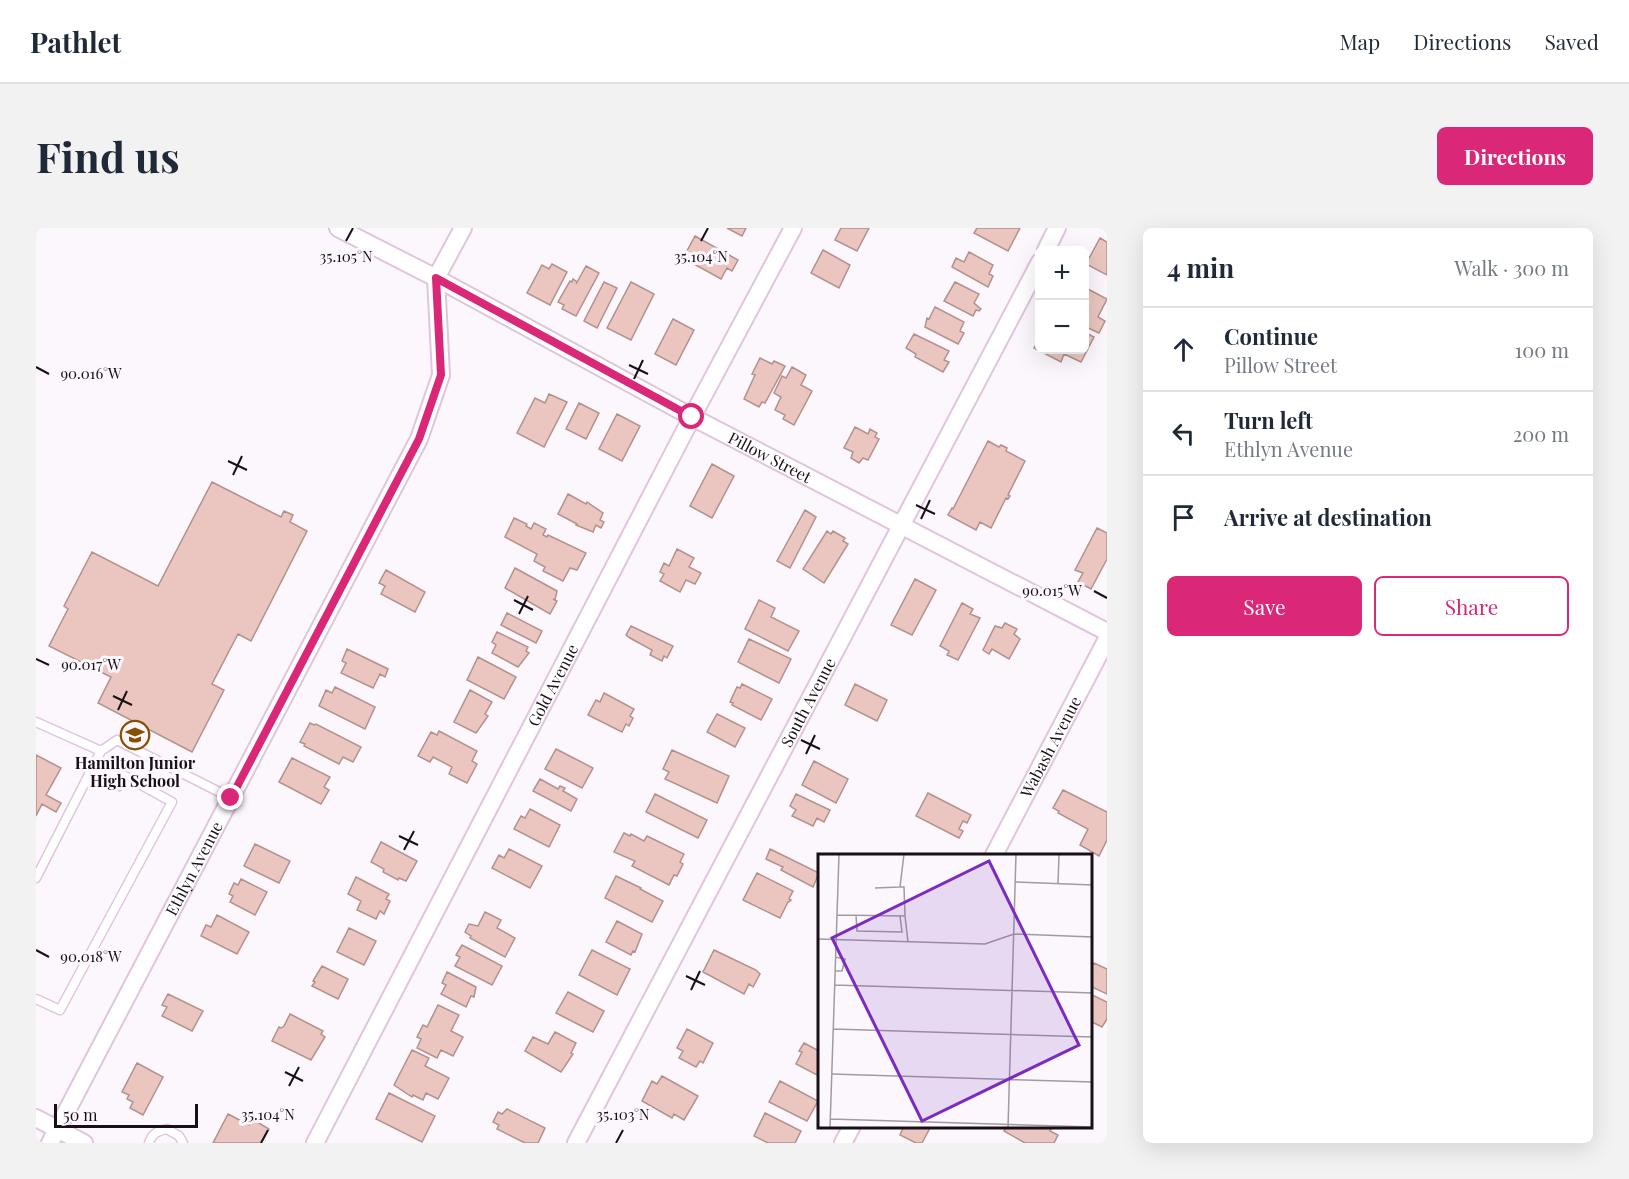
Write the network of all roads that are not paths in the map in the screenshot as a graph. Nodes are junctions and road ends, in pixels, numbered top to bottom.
1 (338, 228) edge
2 (463, 228) edge
3 (793, 228) edge
4 (1057, 228) edge
5 (1048, 246) edge
6 (1035, 271) edge
7 (436, 278) junction
8 (692, 417) junction
9 (902, 524) junction
10 (1107, 632) edge
11 (1107, 639) edge
12 (36, 722) edge
13 (101, 750) junction
14 (90, 773) junction
15 (231, 798) junction
16 (995, 854) edge
17 (36, 878) edge
18 (36, 999) edge
19 (36, 1118) edge
20 (851, 1128) edge
21 (54, 1136) edge
22 (84, 1143) edge
23 (149, 1143) edge
24 (183, 1143) edge
25 (315, 1143) edge
26 (576, 1143) edge
27 (843, 1143) edge

1 - 7 street, Pillow Street
2 - 7 street
3 - 8 street, Gold Avenue
4 - 5 street
6 - 9 street, South Avenue
7 - 8 street, Pillow Street
7 - 15 street, Ethlyn Avenue
8 - 9 street, Pillow Street
8 - 25 street, Gold Avenue
9 - 10 street, Pillow Street
9 - 26 street, South Avenue
11 - 16 street, Wabash Avenue
12 - 13 lane
13 - 14 lane
13 - 15 lane
14 - 17 lane
14 - 18 lane
15 - 21 street, Ethlyn Avenue
19 - 21 street
20 - 27 street
21 - 22 street
23 - 24 lane

